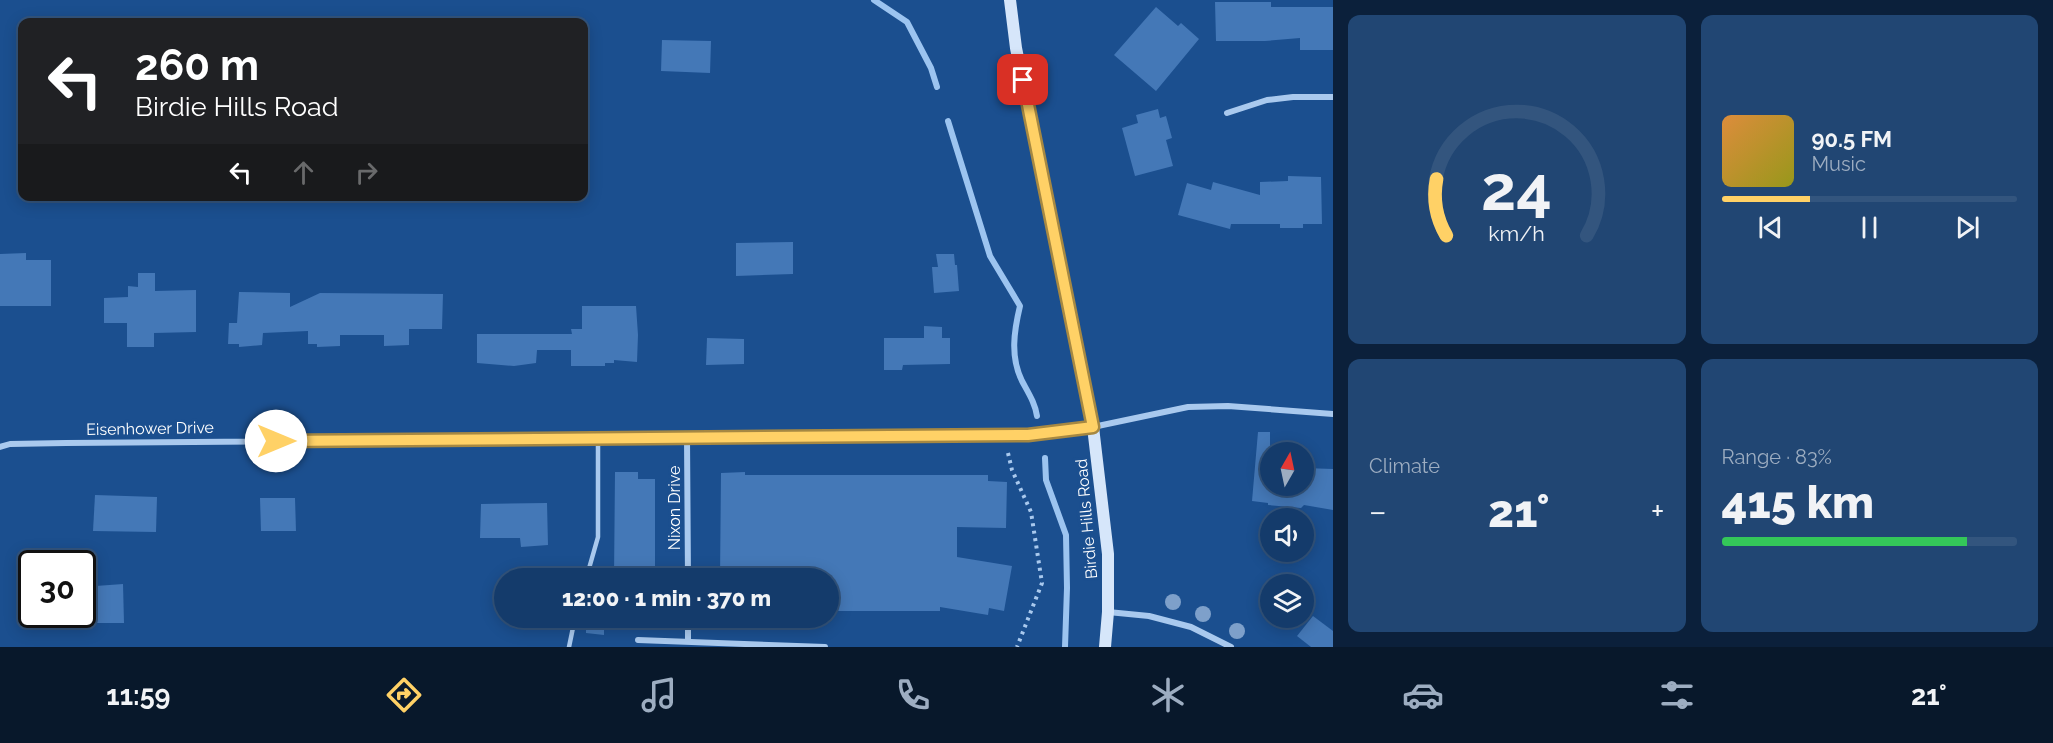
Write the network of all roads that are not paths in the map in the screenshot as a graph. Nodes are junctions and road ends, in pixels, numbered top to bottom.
1 (1010, 0) edge
2 (1333, 97) edge
3 (1227, 113) dead end
4 (1333, 414) edge
5 (1093, 427) junction
6 (687, 437) junction
7 (598, 438) junction
8 (0, 447) edge
9 (589, 568) edge
10 (688, 568) edge
11 (1108, 612) junction
12 (573, 628) edge
13 (688, 628) edge
14 (638, 640) dead end
15 (688, 641) junction
16 (569, 647) edge
17 (825, 647) edge
18 (1105, 647) edge
19 (1231, 647) edge

1 - 5 main road, Birdie Hills Road
2 - 3 street
4 - 5 street, Eisenhower Drive
5 - 6 street, Eisenhower Drive
5 - 11 main road, Birdie Hills Road
6 - 7 street, Eisenhower Drive
6 - 10 street, Nixon Drive
7 - 8 street, Eisenhower Drive
7 - 9 lane
11 - 18 main road, Birdie Hills Road
11 - 19 street
12 - 16 lane
13 - 15 street
14 - 15 street
15 - 17 street

